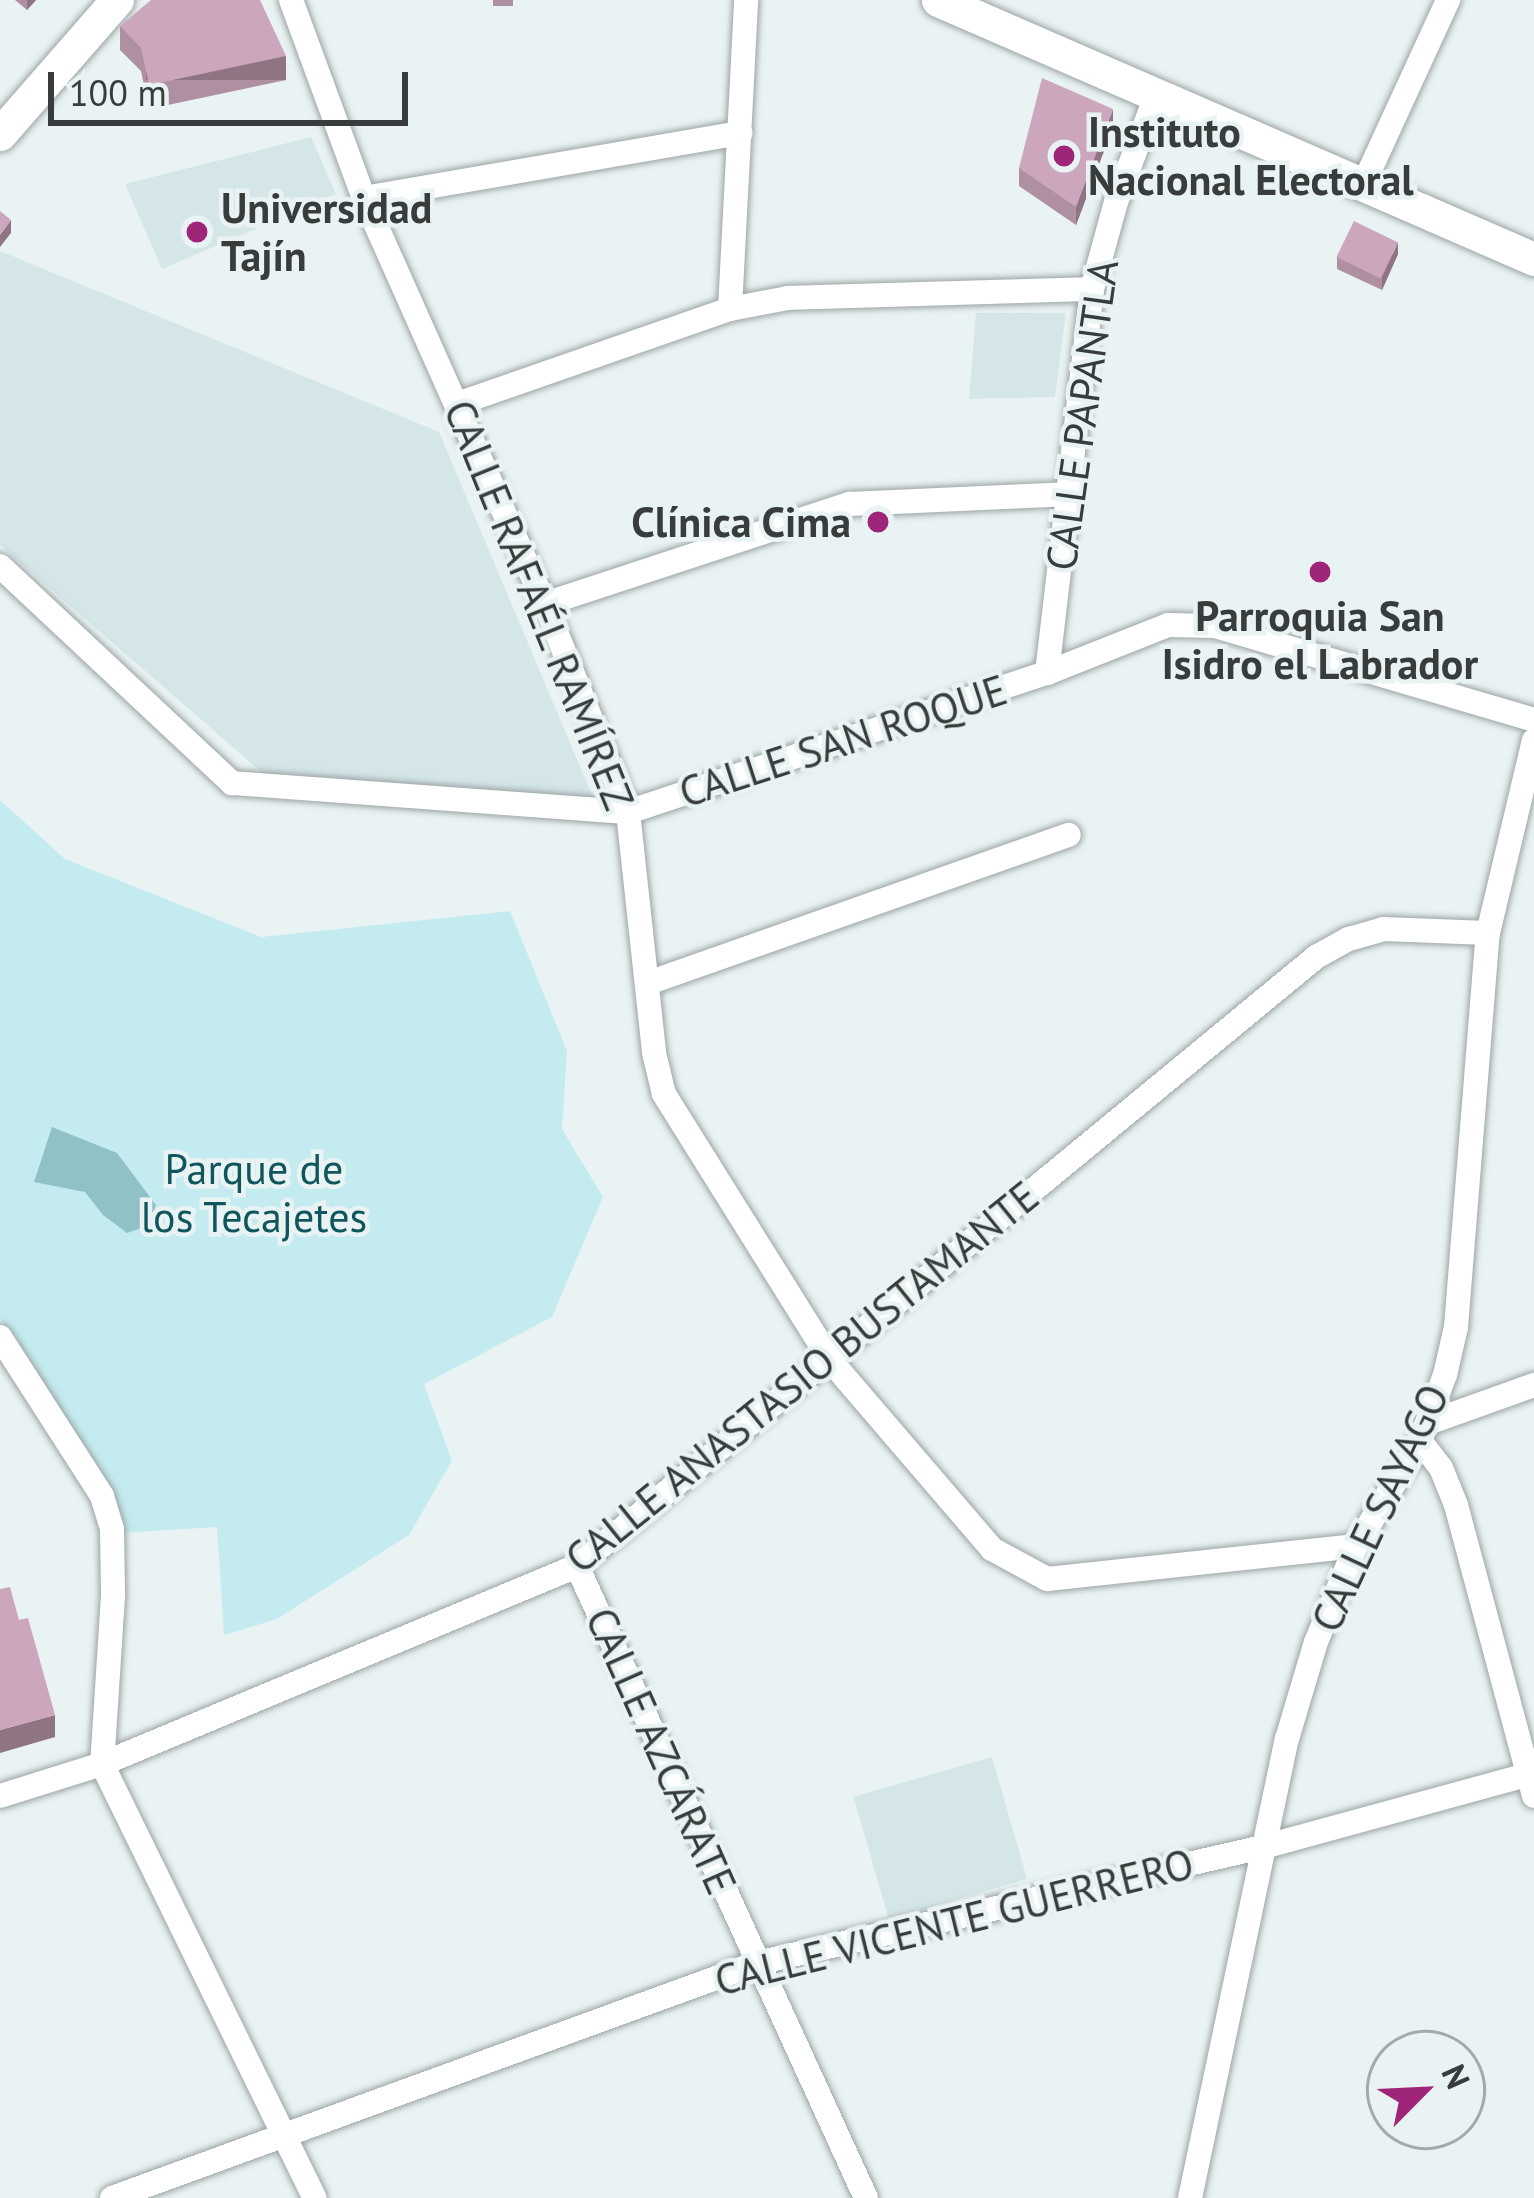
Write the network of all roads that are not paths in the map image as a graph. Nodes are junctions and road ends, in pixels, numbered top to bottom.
1 (117, 0) edge
2 (291, 0) edge
3 (746, 0) edge
4 (938, 0) edge
5 (1448, 0) edge
6 (1157, 93) junction
7 (0, 134) edge
8 (740, 134) junction
9 (1364, 185) junction
10 (364, 198) junction
11 (1534, 259) edge
12 (1092, 289) junction
13 (730, 309) junction
14 (457, 404) junction
15 (1070, 494) junction
16 (0, 566) edge
17 (545, 604) junction
18 (1047, 673) junction
19 (1534, 720) edge
20 (1534, 740) edge
21 (628, 812) junction
22 (1069, 836) dead end
23 (1488, 933) junction
24 (648, 983) junction
25 (0, 1337) edge
26 (830, 1360) junction
27 (1534, 1384) edge
28 (1424, 1432) junction
29 (1356, 1546) junction
30 (577, 1566) junction
31 (102, 1764) junction
32 (1532, 1781) edge
33 (0, 1796) edge
34 (1267, 1846) junction
35 (757, 1963) junction
36 (287, 2138) junction
37 (112, 2198) edge
38 (314, 2198) edge
39 (866, 2198) edge
40 (1190, 2198) edge

1 - 7 main road
2 - 10 street, CALLE RAFAÉL RAMÍREZ
3 - 8 street
4 - 6 main road
5 - 9 street
6 - 9 main road
6 - 12 street, CALLE PAPANTLA
8 - 10 street
8 - 13 street
9 - 11 main road
10 - 14 street, CALLE RAFAÉL RAMÍREZ
12 - 13 street
12 - 15 street, CALLE PAPANTLA
13 - 14 street
14 - 17 street, CALLE RAFAÉL RAMÍREZ
15 - 17 street
15 - 18 street, CALLE PAPANTLA
16 - 21 street, CALLE SAN ROQUE
17 - 21 street, CALLE RAFAÉL RAMÍREZ
18 - 19 street, CALLE SAN ROQUE
18 - 21 street, CALLE SAN ROQUE
20 - 23 street, CALLE SAYAGO
21 - 24 street, CALLE RAFAÉL RAMÍREZ
22 - 24 street
23 - 26 street, CALLE ANASTASIO BUSTAMANTE
23 - 28 street, CALLE SAYAGO
24 - 26 street, CALLE RAFAÉL RAMÍREZ
25 - 31 street
26 - 29 street, CALLE RAFAÉL RAMÍREZ
26 - 30 street, CALLE ANASTASIO BUSTAMANTE
27 - 28 street
28 - 29 street, CALLE SAYAGO
28 - 32 street
29 - 34 street, CALLE SAYAGO
30 - 31 street, CALLE ANASTASIO BUSTAMANTE
30 - 35 street, CALLE AZCÁRATE
31 - 33 street, CALLE ANASTASIO BUSTAMANTE
31 - 36 street
32 - 34 street, CALLE VICENTE GUERRERO
34 - 35 street, CALLE VICENTE GUERRERO
34 - 40 street, CALLE SAYAGO
35 - 36 street, CALLE VICENTE GUERRERO
35 - 39 street, CALLE AZCÁRATE
36 - 37 street, CALLE VICENTE GUERRERO
36 - 38 street

